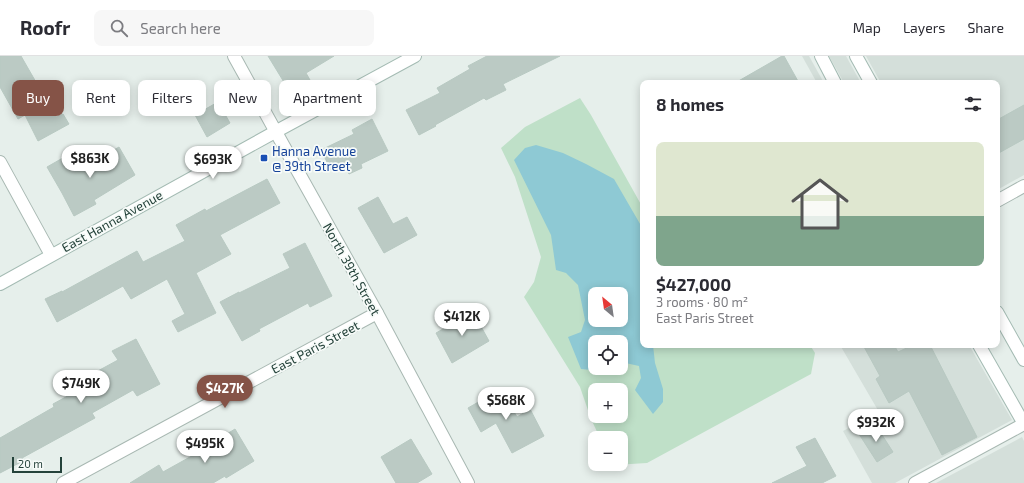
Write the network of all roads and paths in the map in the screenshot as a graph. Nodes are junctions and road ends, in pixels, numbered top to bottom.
1 (234, 56) edge
2 (415, 56) edge
3 (821, 56) edge
4 (856, 56) edge
5 (833, 80) edge
6 (869, 80) edge
7 (275, 132) junction
8 (0, 162) edge
9 (1024, 186) edge
10 (1000, 199) edge
11 (51, 255) junction
12 (0, 284) edge
13 (377, 313) junction
14 (1000, 317) edge
15 (981, 348) edge
16 (1024, 360) edge
17 (1024, 424) edge
18 (63, 483) edge
19 (468, 483) edge
20 (915, 483) edge

1 - 7 street, North 39th Street
2 - 7 street, East Hanna Avenue
3 - 5 street
4 - 6 street
7 - 11 street, East Hanna Avenue
7 - 13 street, North 39th Street
8 - 11 street
9 - 10 street
11 - 12 street, East Hanna Avenue
13 - 18 street, East Paris Street
13 - 19 street, North 39th Street
14 - 16 street
15 - 17 street
17 - 20 street

